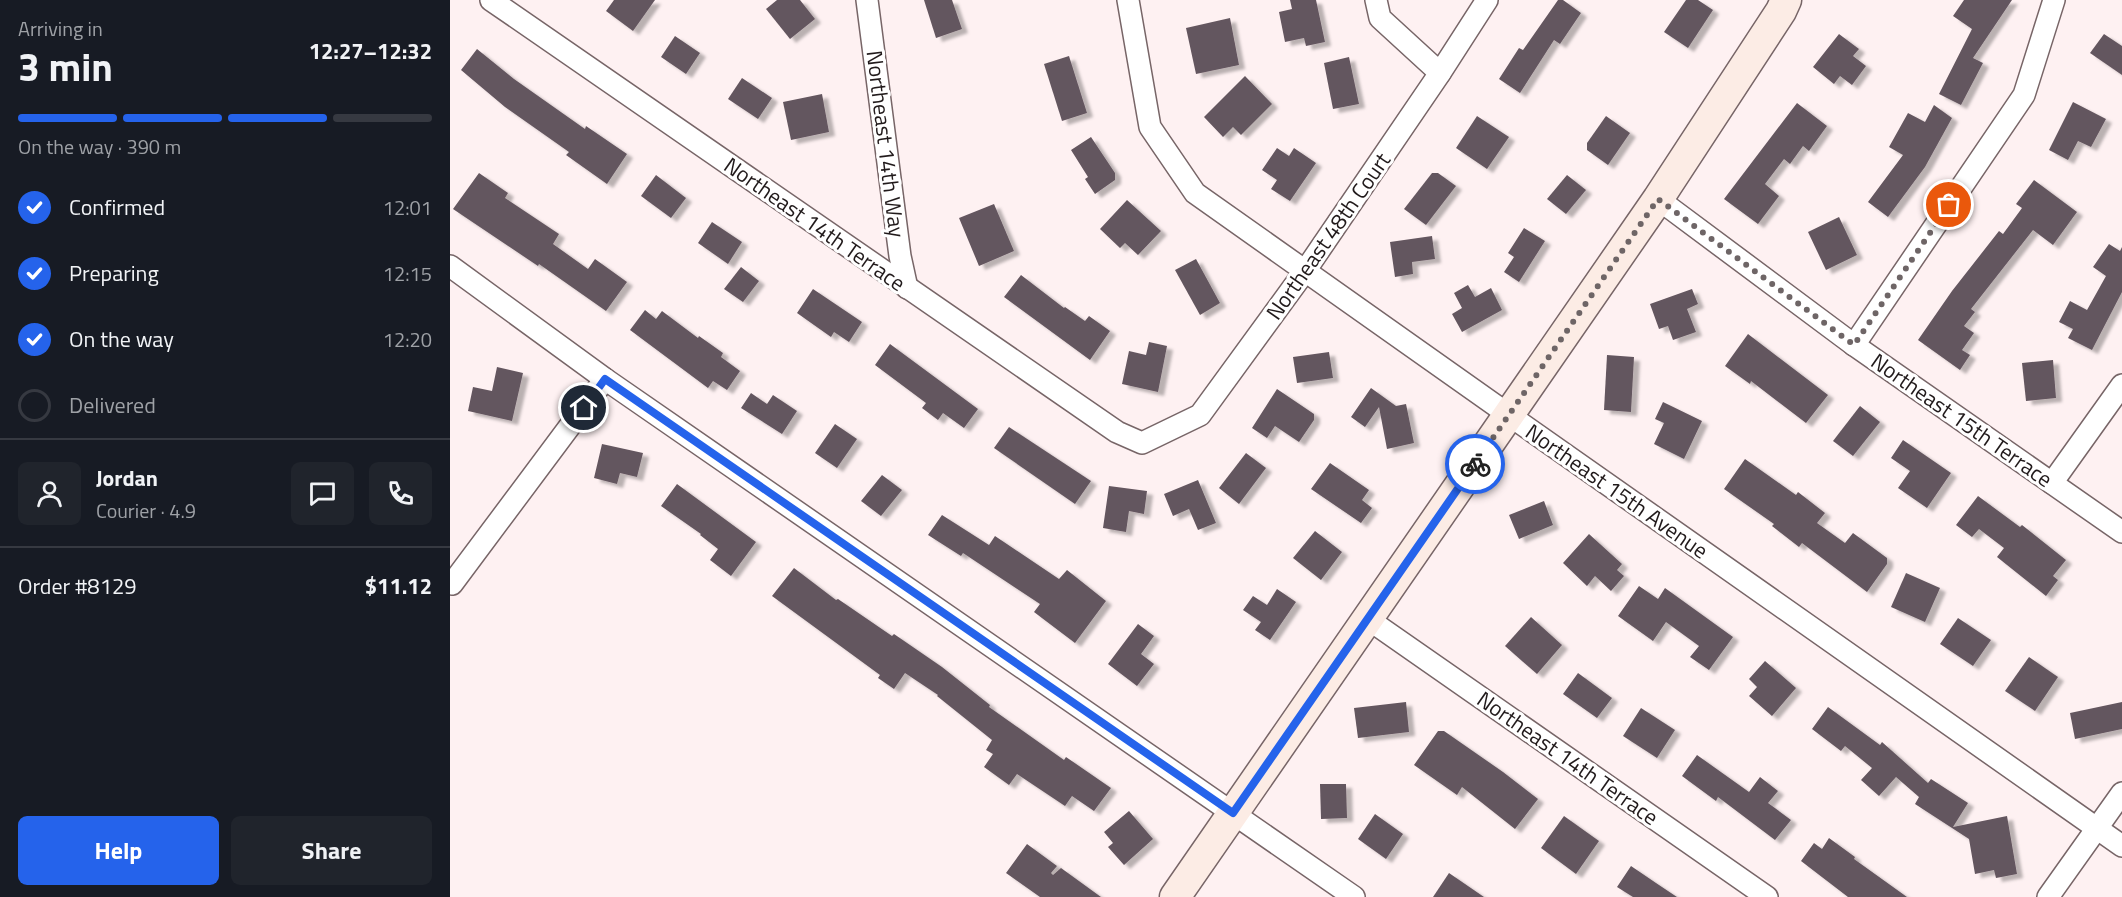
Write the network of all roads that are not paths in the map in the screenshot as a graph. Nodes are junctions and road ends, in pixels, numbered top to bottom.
1 (491, 0) edge
2 (867, 0) edge
3 (1128, 0) edge
4 (1376, 0) edge
5 (1487, 0) edge
6 (1786, 0) edge
7 (2054, 0) edge
8 (1440, 73) junction
9 (1658, 199) junction
10 (450, 266) edge
11 (1305, 271) junction
12 (907, 288) junction
13 (1854, 345) junction
14 (605, 379) junction
15 (2122, 385) edge
16 (1509, 416) junction
17 (1142, 443) joint
18 (2052, 483) junction
19 (2122, 532) edge
20 (452, 584) dead end
21 (1368, 619) junction
22 (2122, 793) edge
23 (1233, 813) junction
24 (2096, 828) junction
25 (2122, 846) edge
26 (1175, 897) edge
27 (1354, 897) edge
28 (1767, 897) edge
29 (2049, 897) edge

1 - 12 street, Northeast 14th Terrace
2 - 12 street, Northeast 14th Way
3 - 11 street, Northeast 15th Avenue
4 - 8 street
5 - 8 street, Northeast 48th Court
6 - 9 street
7 - 13 street
8 - 11 street, Northeast 48th Court
9 - 13 street, Northeast 15th Terrace
9 - 16 street
10 - 14 street
11 - 16 street, Northeast 15th Avenue
11 - 17 street, Northeast 48th Court
12 - 17 street, Northeast 14th Terrace
13 - 18 street, Northeast 15th Terrace
14 - 20 street
14 - 23 street
15 - 18 street
16 - 21 street
16 - 24 street, Northeast 15th Avenue
18 - 19 street, Northeast 15th Terrace
21 - 23 street
21 - 28 street, Northeast 14th Terrace
22 - 24 street
23 - 26 street
23 - 27 street
24 - 25 street, Northeast 15th Avenue
24 - 29 street

